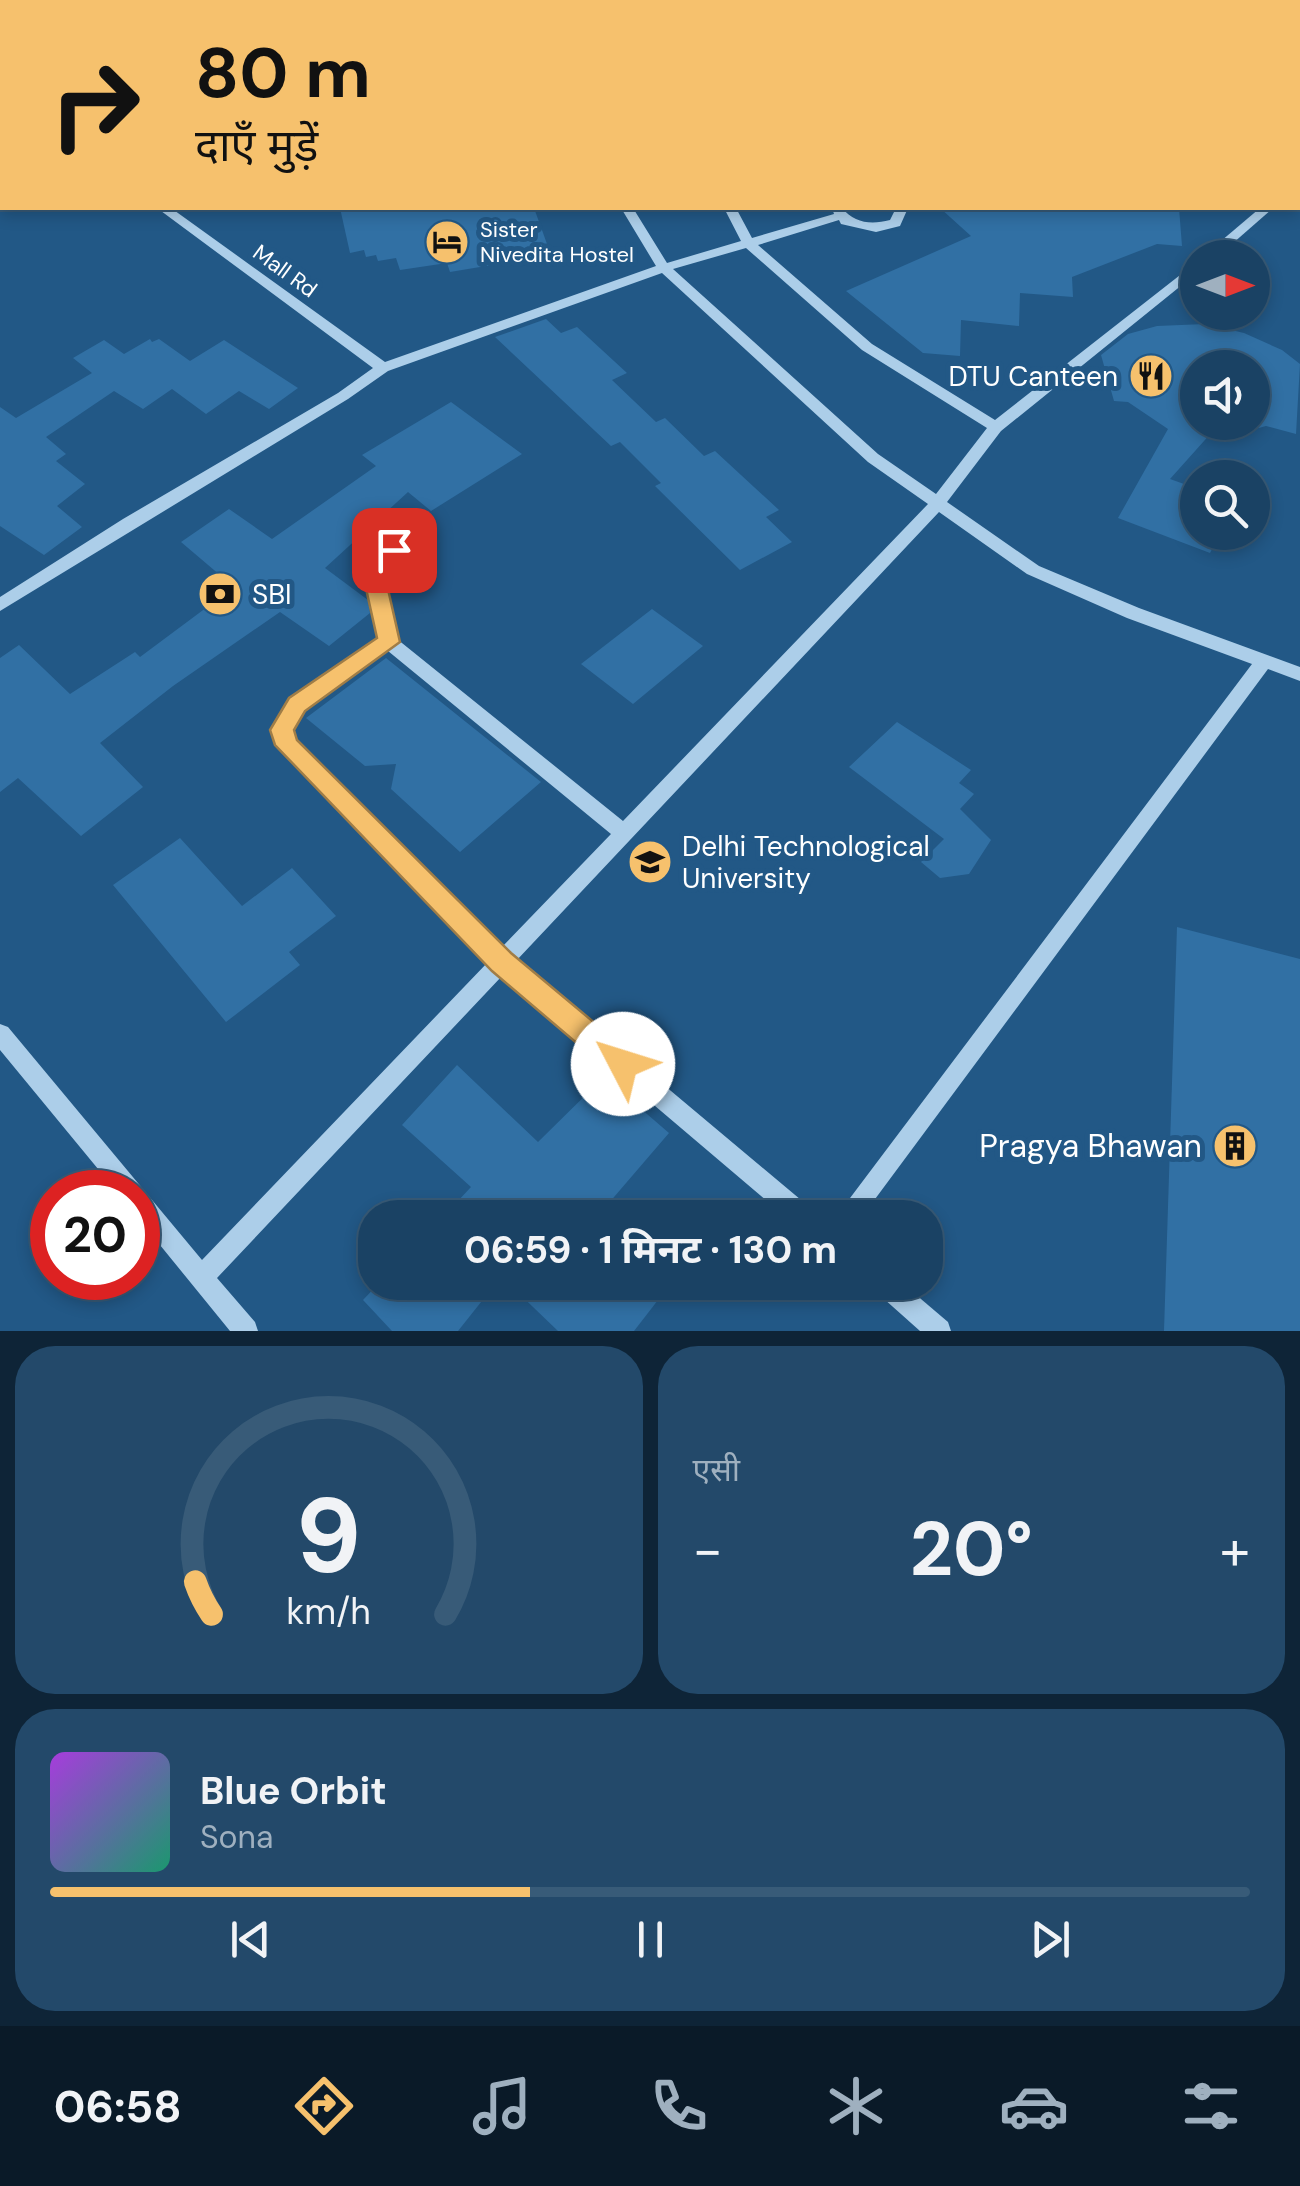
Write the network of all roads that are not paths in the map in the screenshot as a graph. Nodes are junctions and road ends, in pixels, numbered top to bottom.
1 (166, 210) edge
2 (629, 210) edge
3 (731, 210) edge
4 (901, 210) edge
5 (1265, 210) edge
6 (839, 212) edge
7 (1229, 240) edge
8 (748, 243) junction
9 (664, 268) junction
10 (1180, 279) edge
11 (383, 368) junction
12 (996, 427) junction
13 (938, 503) junction
14 (414, 525) dead end
15 (0, 606) edge
16 (389, 642) junction
17 (1264, 662) junction
18 (1300, 674) edge
19 (624, 833) junction
20 (502, 962) junction
21 (0, 1034) edge
22 (113, 1170) edge
23 (784, 1200) edge
24 (860, 1200) edge
25 (160, 1228) edge
26 (201, 1278) junction
27 (903, 1300) edge
28 (246, 1331) edge
29 (938, 1331) edge

1 - 11 lane, Mall Rd
2 - 9 lane
3 - 8 lane
4 - 6 lane
5 - 7 lane
6 - 8 lane
8 - 9 lane
8 - 12 lane
9 - 11 lane
9 - 13 lane
10 - 12 lane
11 - 15 lane
12 - 13 lane
13 - 17 lane
13 - 19 lane
14 - 16 lane
16 - 19 lane
16 - 20 lane
17 - 18 lane
17 - 24 lane
19 - 20 lane
20 - 23 lane
20 - 26 lane
21 - 22 lane
25 - 26 lane
26 - 28 lane
27 - 29 lane

